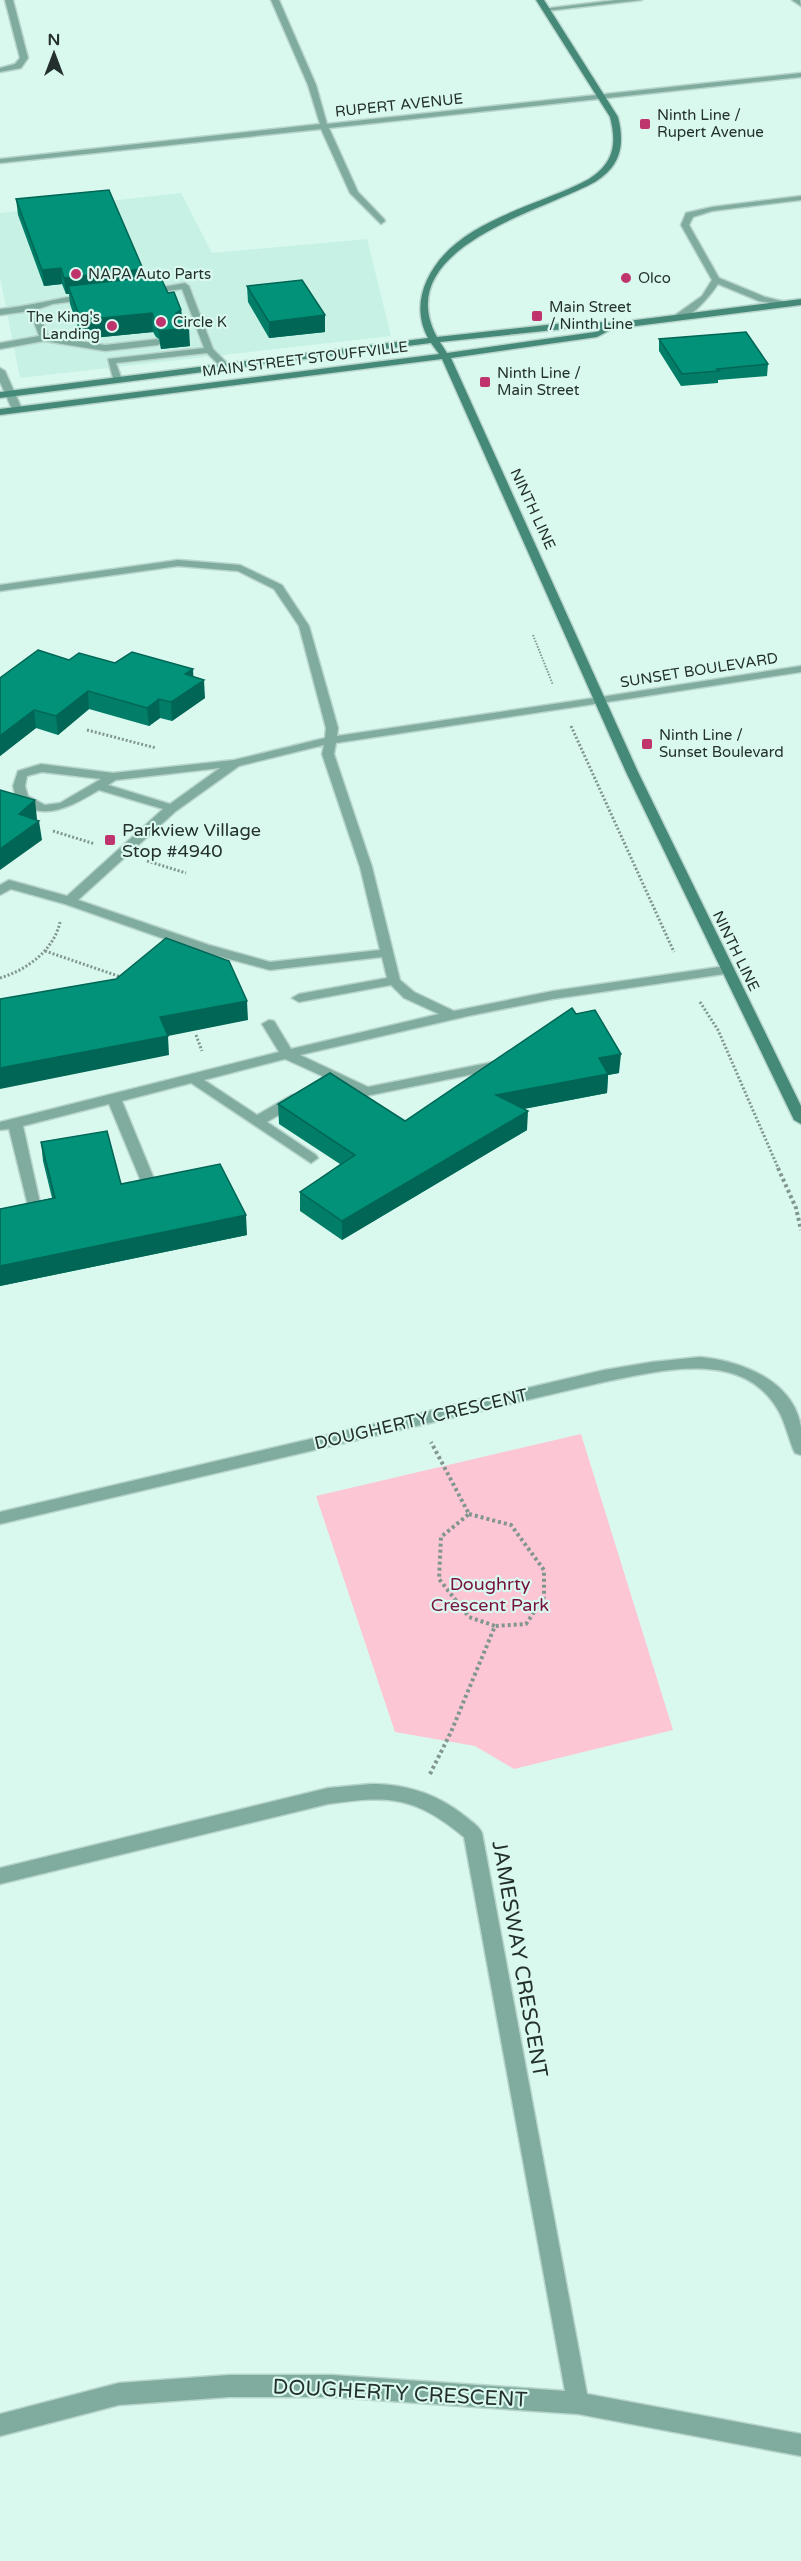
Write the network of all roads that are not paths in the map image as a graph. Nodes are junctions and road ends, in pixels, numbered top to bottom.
1 (9, 0) edge
2 (275, 0) edge
3 (540, 0) edge
4 (638, 0) edge
5 (796, 0) edge
6 (801, 4) edge
7 (546, 9) junction
8 (0, 70) edge
9 (801, 75) edge
10 (603, 96) junction
11 (324, 126) junction
12 (0, 161) edge
13 (801, 198) edge
14 (381, 221) dead end
15 (716, 280) junction
16 (130, 292) edge
17 (96, 296) edge
18 (801, 302) edge
19 (783, 304) junction
20 (33, 308) junction
21 (0, 312) edge
22 (677, 318) junction
23 (612, 326) junction
24 (45, 338) junction
25 (156, 339) edge
26 (436, 340) junction
27 (0, 346) edge
28 (105, 348) junction
29 (209, 350) junction
30 (446, 356) junction
31 (111, 361) junction
32 (226, 367) junction
33 (0, 370) edge
34 (117, 380) junction
35 (11, 394) junction
36 (0, 395) edge
37 (17, 409) junction
38 (0, 411) edge
39 (0, 588) edge
40 (801, 669) edge
41 (601, 700) junction
42 (331, 740) junction
43 (235, 763) junction
44 (113, 777) junction
45 (98, 786) junction
46 (172, 808) junction
47 (0, 891) edge
48 (69, 901) junction
49 (386, 953) junction
50 (726, 970) junction
51 (393, 981) junction
52 (299, 998) dead end
53 (449, 1014) junction
54 (269, 1024) dead end
55 (288, 1055) junction
56 (493, 1066) edge
57 (333, 1077) junction
58 (194, 1079) junction
59 (114, 1099) junction
60 (799, 1112) edge
61 (258, 1121) junction
62 (7, 1124) edge
63 (311, 1158) dead end
64 (150, 1186) edge
65 (33, 1203) edge
66 (801, 1449) edge
67 (0, 1518) edge
68 (0, 1876) edge
69 (578, 2403) junction
70 (0, 2425) edge
71 (801, 2445) edge

1 - 8 street
2 - 11 street
3 - 7 main road, NINTH LINE
4 - 7 street
5 - 6 street
7 - 10 main road, NINTH LINE
9 - 10 street, RUPERT AVENUE
10 - 11 street, RUPERT AVENUE
10 - 26 main road, NINTH LINE
11 - 12 street, RUPERT AVENUE
11 - 14 street
13 - 15 street
15 - 19 street
15 - 22 street
16 - 29 street
17 - 20 street
18 - 19 main road, MAIN STREET STOUFFVILLE
19 - 22 main road, MAIN STREET STOUFFVILLE
20 - 21 street
20 - 24 street
22 - 23 main road, MAIN STREET STOUFFVILLE
23 - 26 main road, MAIN STREET STOUFFVILLE
23 - 30 main road, MAIN STREET STOUFFVILLE
24 - 27 street
24 - 28 street
25 - 28 street
26 - 30 main road, NINTH LINE
26 - 32 main road, MAIN STREET STOUFFVILLE
28 - 31 street
29 - 31 street
29 - 32 street
30 - 37 main road, MAIN STREET STOUFFVILLE
30 - 41 main road, NINTH LINE
31 - 34 street
32 - 34 main road, MAIN STREET STOUFFVILLE
33 - 35 street
34 - 35 main road, MAIN STREET STOUFFVILLE
35 - 36 main road, MAIN STREET STOUFFVILLE
35 - 37 street
37 - 38 main road, MAIN STREET STOUFFVILLE
39 - 42 street
40 - 41 street, SUNSET BOULEVARD
41 - 42 street, SUNSET BOULEVARD
41 - 50 main road, NINTH LINE
42 - 43 street, SUNSET BOULEVARD
42 - 49 street
43 - 44 street, SUNSET BOULEVARD
43 - 46 street
44 - 45 street
44 - 45 street
45 - 46 street
46 - 48 street
47 - 48 street
48 - 49 street
49 - 51 street
50 - 53 street
50 - 60 main road, NINTH LINE
51 - 52 street
51 - 53 street
53 - 55 street
54 - 55 street
55 - 57 street
55 - 58 street
56 - 57 street
57 - 61 street
58 - 59 street
58 - 61 street
59 - 62 street
59 - 64 street
61 - 63 street
62 - 65 street
66 - 67 street, DOUGHERTY CRESCENT
68 - 69 street, JAMESWAY CRESCENT
69 - 70 street, DOUGHERTY CRESCENT
69 - 71 street, DOUGHERTY CRESCENT

